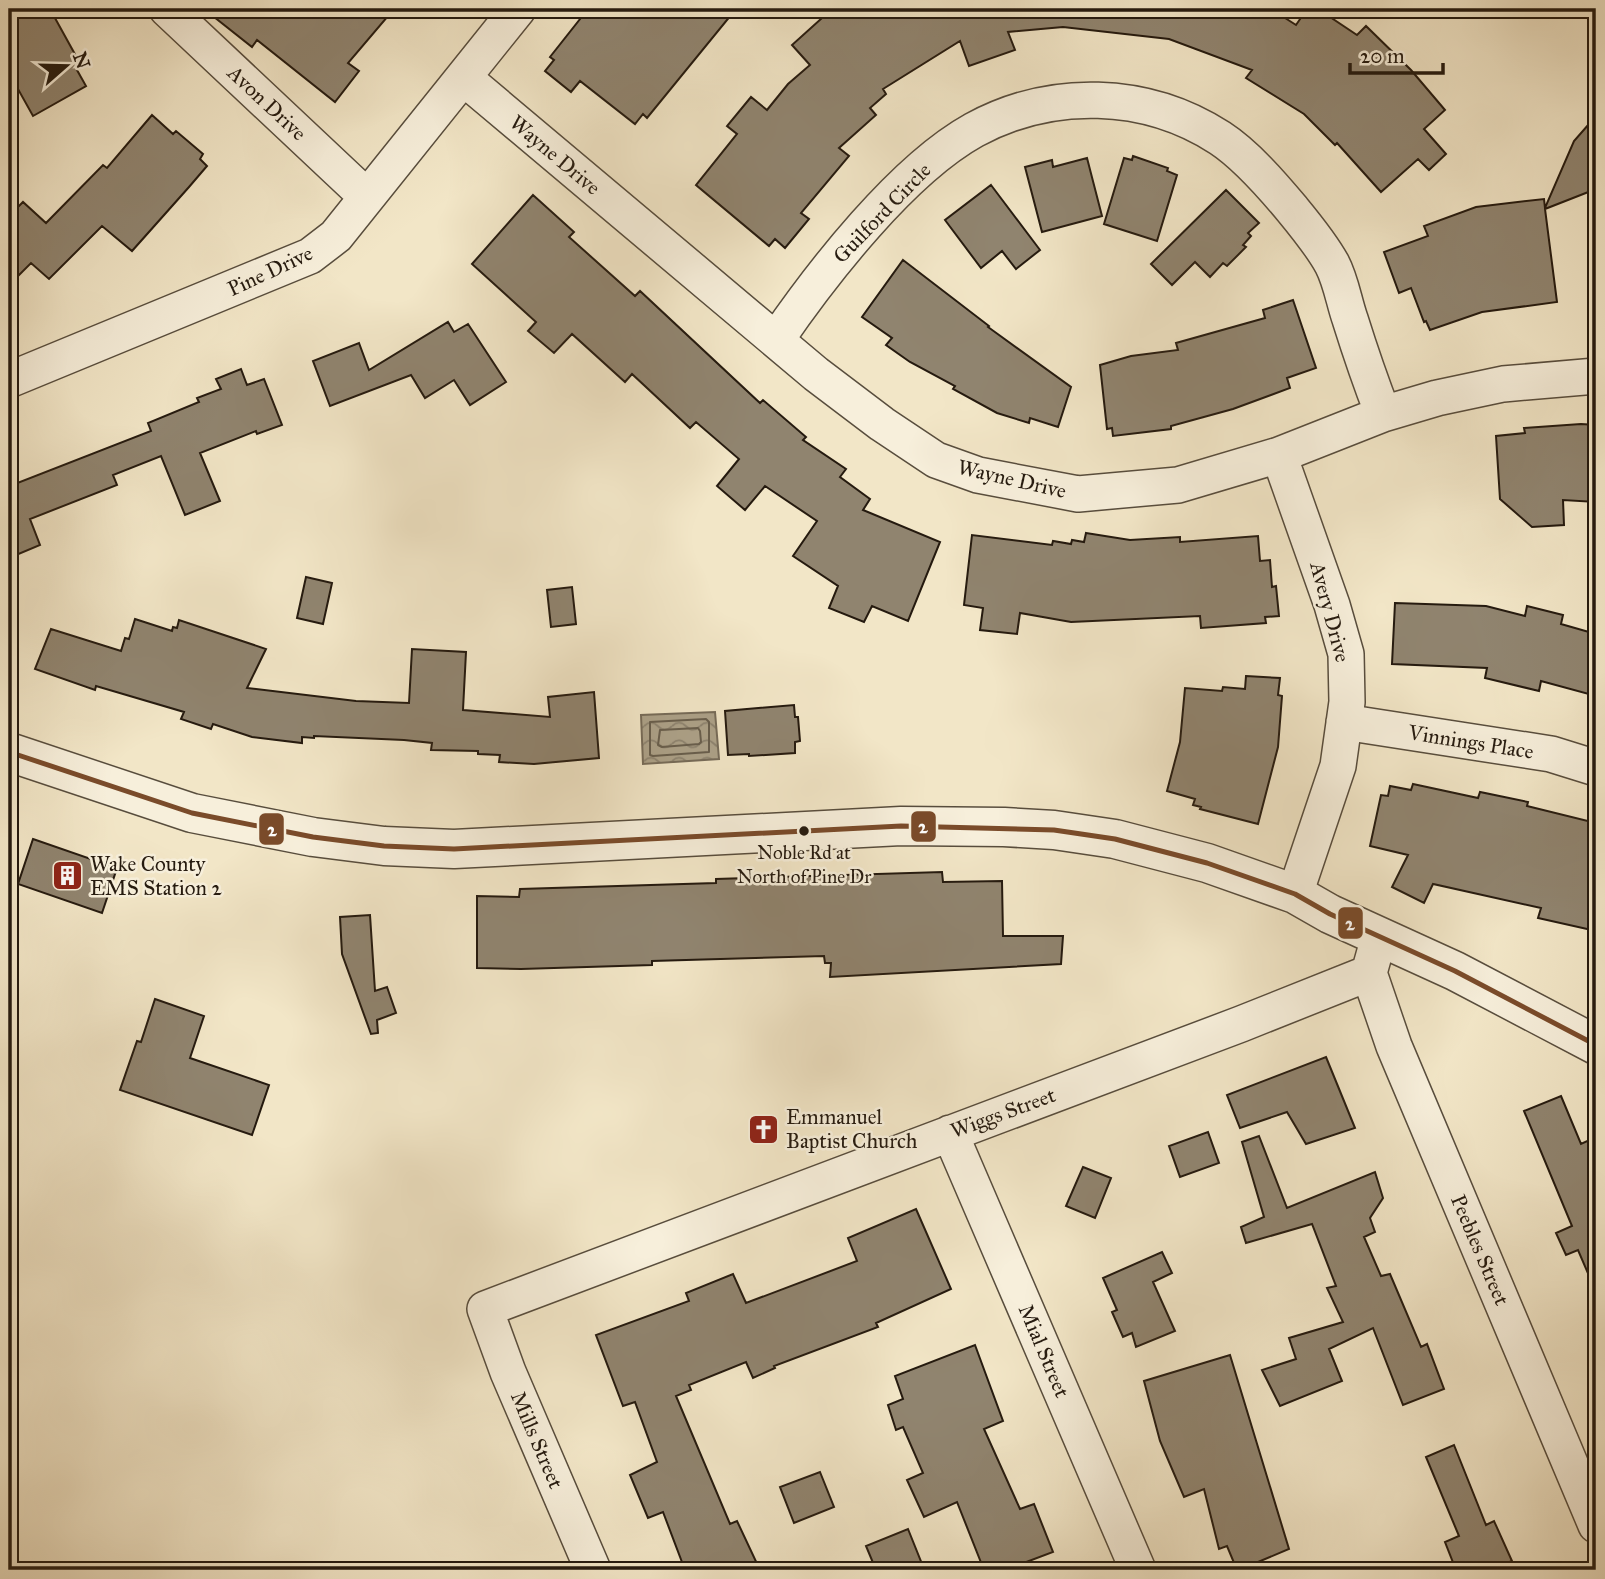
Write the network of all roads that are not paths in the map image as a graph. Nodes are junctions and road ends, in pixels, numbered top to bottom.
1 (167, 9) edge
2 (518, 9) edge
3 (464, 78) junction
4 (367, 197) junction
5 (776, 340) junction
6 (1596, 376) edge
7 (9, 380) edge
8 (1383, 414) junction
9 (1279, 455) junction
10 (1344, 722) junction
11 (9, 752) edge
12 (1596, 768) edge
13 (1295, 894) junction
14 (1379, 937) junction
15 (1369, 973) junction
16 (1596, 1045) edge
17 (950, 1133) junction
18 (485, 1309) joint
19 (1596, 1525) edge
20 (593, 1570) edge
21 (1138, 1570) edge

1 - 4 street, Avon Drive
2 - 3 street, Pine Drive
3 - 4 street, Pine Drive
3 - 5 street, Wayne Drive
4 - 7 street, Pine Drive
5 - 8 street, Guilford Circle
5 - 9 street, Wayne Drive
6 - 8 street, Wayne Drive
8 - 9 street, Wayne Drive
9 - 10 street, Avery Drive
10 - 12 street, Vinnings Place
10 - 13 street, Avery Drive
11 - 13 street
13 - 14 street
14 - 15 street
14 - 16 street
15 - 17 street, Wiggs Street
15 - 19 street, Peebles Street
17 - 18 street, Wiggs Street
17 - 21 street, Mial Street
18 - 20 street, Mills Street

